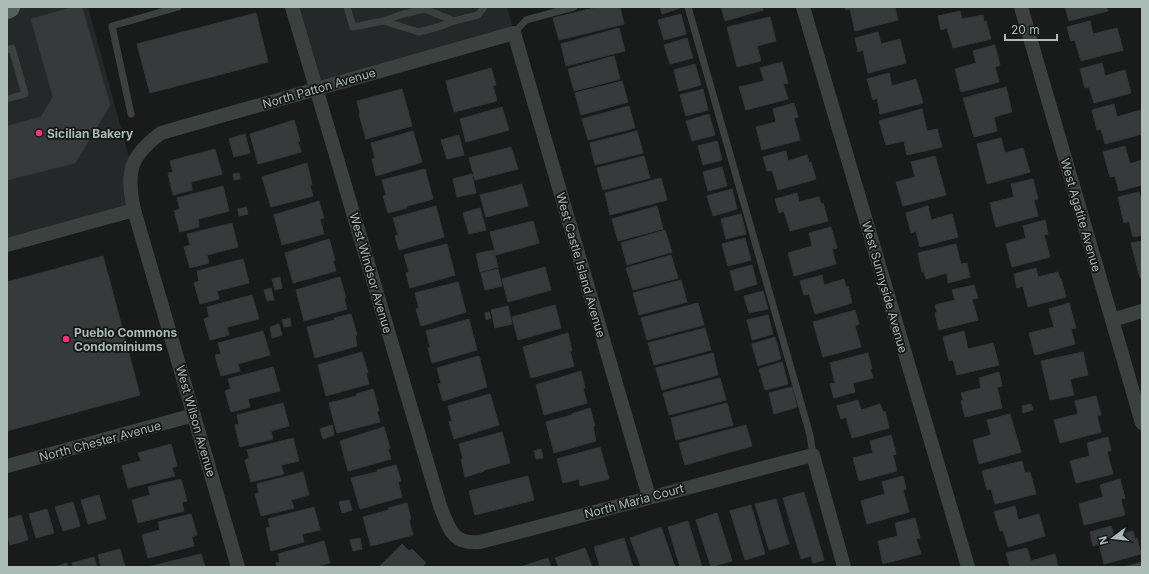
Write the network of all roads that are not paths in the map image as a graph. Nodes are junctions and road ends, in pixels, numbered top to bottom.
1 (178, 7) edge
2 (292, 7) edge
3 (347, 7) edge
4 (484, 7) edge
5 (574, 7) edge
6 (688, 7) edge
7 (803, 7) edge
8 (1021, 7) edge
9 (383, 21) junction
10 (454, 22) junction
11 (514, 33) junction
12 (7, 50) edge
13 (317, 88) junction
14 (7, 99) edge
15 (131, 114) dead end
16 (135, 159) joint
17 (134, 210) junction
18 (7, 245) edge
19 (1142, 312) edge
20 (1112, 320) junction
21 (194, 415) junction
22 (1142, 423) edge
23 (813, 455) junction
24 (7, 466) edge
25 (649, 497) junction
26 (456, 537) joint
27 (238, 567) edge
28 (844, 567) edge
29 (968, 567) edge

1 - 15 lane
2 - 13 street, West Windsor Avenue
3 - 9 lane
4 - 10 lane
5 - 11 lane
6 - 23 lane
7 - 29 street, West Sunnyside Avenue
8 - 20 street, West Agatite Avenue
9 - 10 lane
9 - 10 lane
11 - 13 street, North Patton Avenue
11 - 25 street, West Castle Island Avenue
12 - 14 lane
13 - 16 street, North Patton Avenue
13 - 26 street, West Windsor Avenue
16 - 17 street, West Wilson Avenue
17 - 18 street
17 - 21 street, West Wilson Avenue
19 - 20 street
20 - 22 street, West Agatite Avenue
21 - 24 street, North Chester Avenue
21 - 27 street, West Wilson Avenue
23 - 25 street, North Maria Court
23 - 28 street
25 - 26 street, North Maria Court

